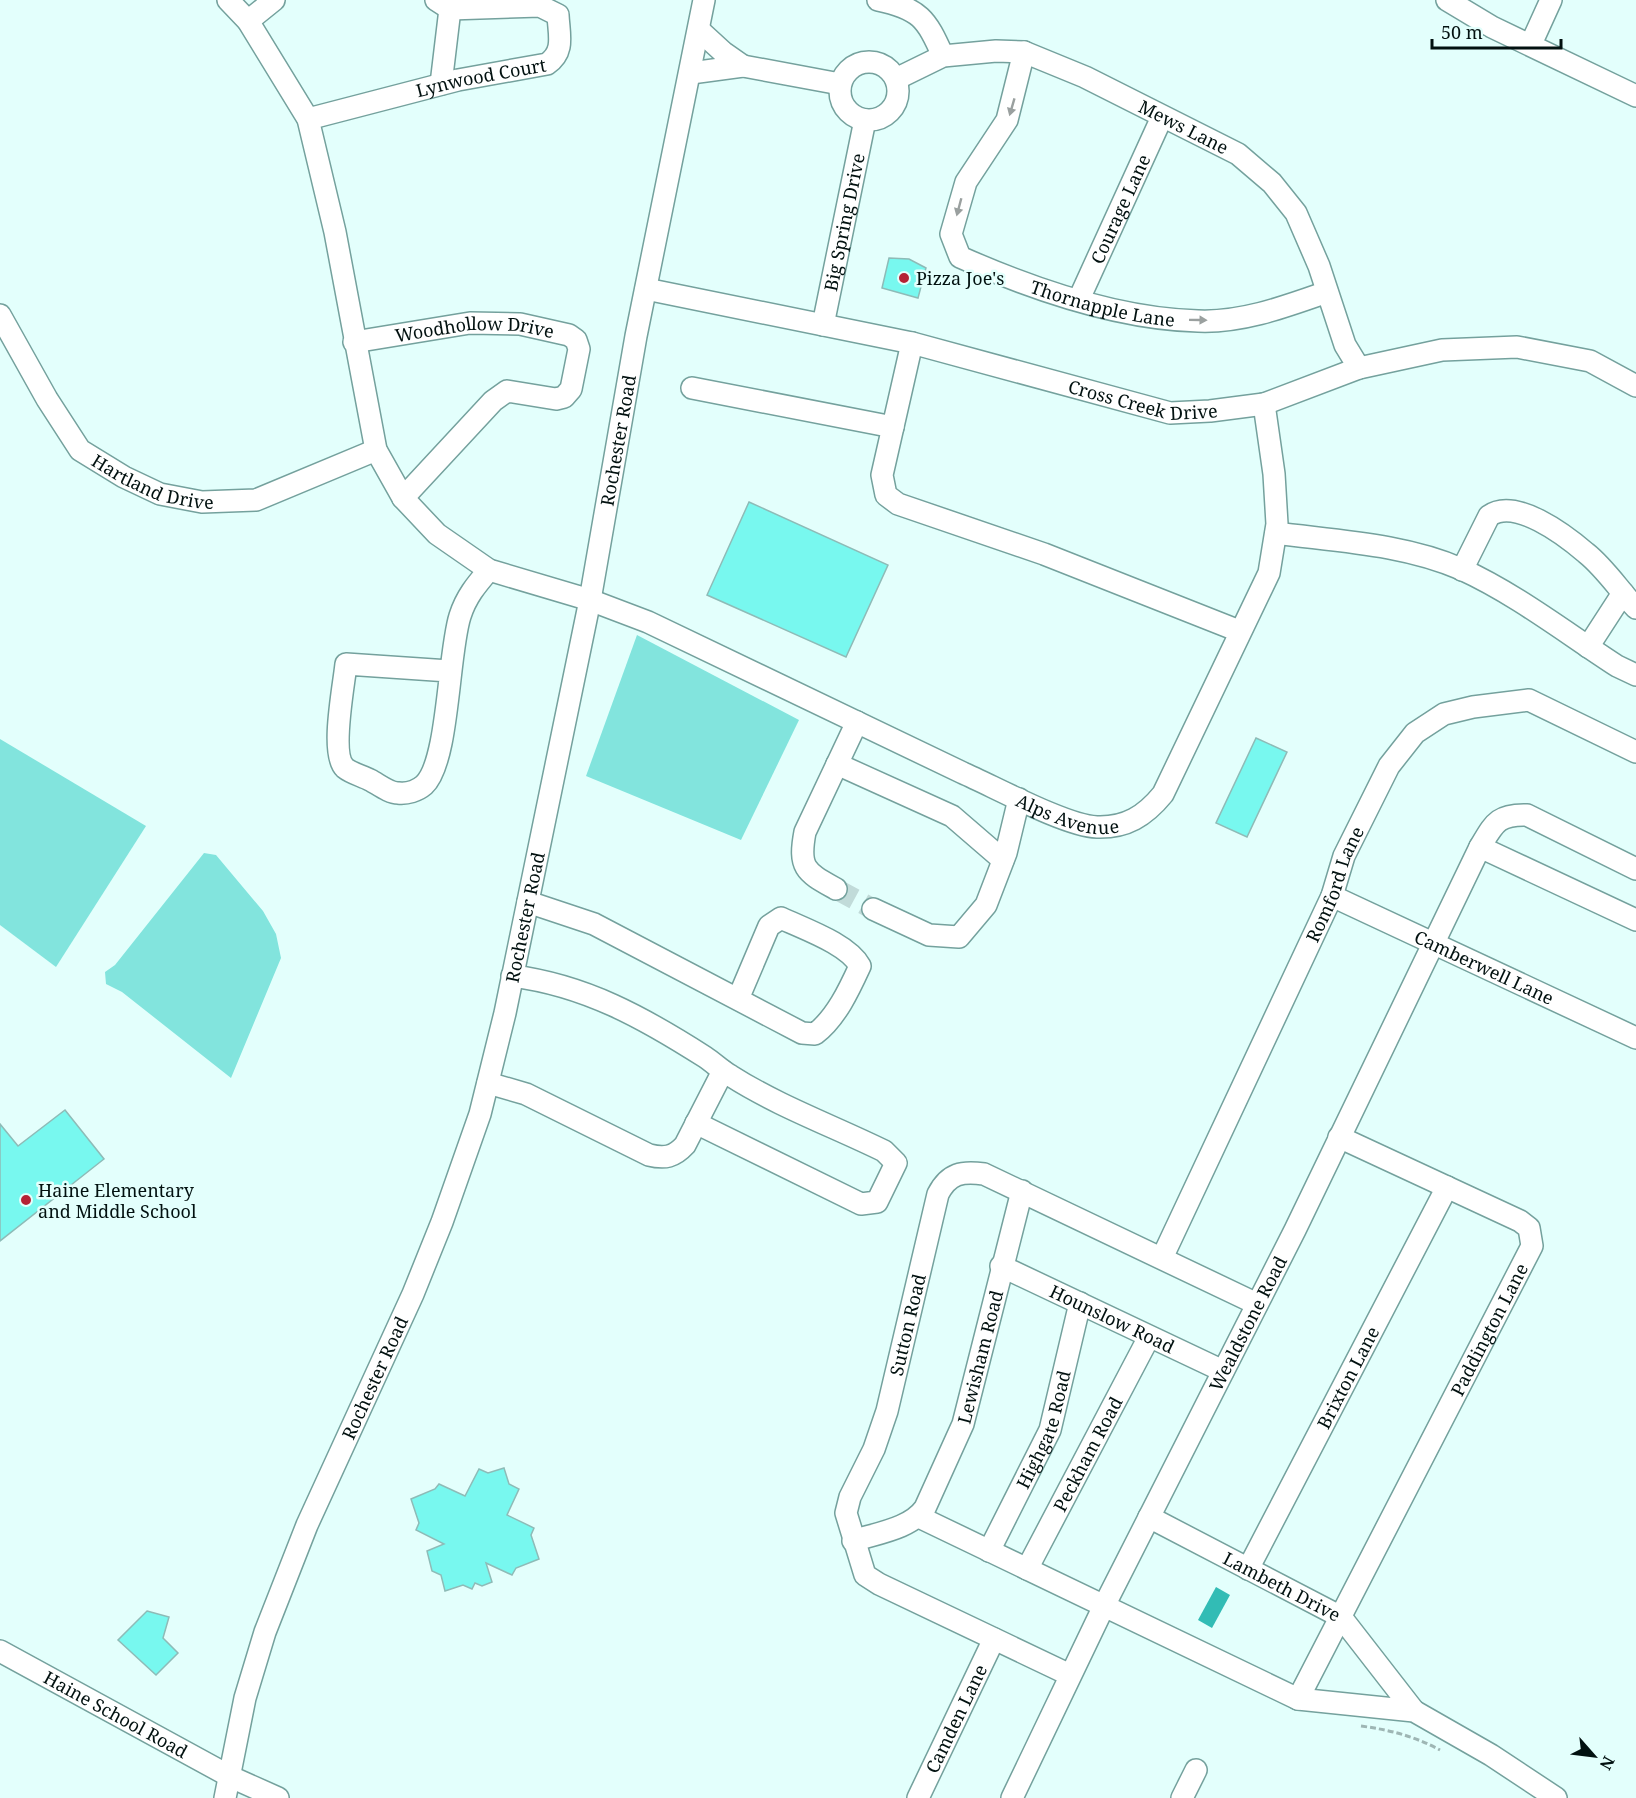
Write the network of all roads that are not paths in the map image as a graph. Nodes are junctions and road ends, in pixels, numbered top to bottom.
1 (228, 0) edge
2 (274, 0) edge
3 (704, 0) edge
4 (878, 0) edge
5 (1447, 0) edge
6 (1551, 0) edge
7 (443, 5) edge
8 (248, 21) junction
9 (699, 30) junction
10 (1531, 44) junction
11 (1024, 52) junction
12 (943, 56) junction
13 (743, 66) junction
14 (691, 73) junction
15 (896, 79) junction
16 (441, 84) junction
17 (840, 84) junction
18 (1636, 96) edge
19 (1162, 117) junction
20 (308, 119) junction
21 (865, 120) junction
22 (645, 289) junction
23 (1327, 292) junction
24 (1079, 299) junction
25 (823, 325) junction
26 (3, 329) edge
27 (354, 342) junction
28 (912, 343) junction
29 (1359, 368) junction
30 (1636, 387) edge
31 (692, 388) dead end
32 (1264, 404) junction
33 (893, 427) junction
34 (376, 450) junction
35 (403, 498) junction
36 (1276, 533) junction
37 (489, 570) junction
38 (1462, 570) junction
39 (590, 600) junction
40 (1630, 600) edge
41 (1239, 631) junction
42 (1588, 647) junction
43 (449, 671) junction
44 (1636, 675) edge
45 (857, 722) junction
46 (1636, 752) edge
47 (837, 764) junction
48 (1019, 799) junction
49 (1480, 847) junction
50 (1003, 860) junction
51 (1636, 869) edge
52 (836, 889) tunnel mouth
53 (1332, 896) junction
54 (528, 902) junction
55 (873, 909) tunnel mouth
56 (1636, 920) edge
57 (1433, 944) junction
58 (512, 976) junction
59 (738, 999) junction
60 (1636, 1038) edge
61 (723, 1071) junction
62 (488, 1083) junction
63 (696, 1123) junction
64 (1340, 1137) junction
65 (1447, 1188) junction
66 (1022, 1191) junction
67 (1162, 1258) junction
68 (1002, 1266) junction
69 (1080, 1303) junction
70 (1257, 1304) junction
71 (1149, 1336) junction
72 (1223, 1371) junction
73 (919, 1517) junction
74 (1149, 1517) junction
75 (854, 1541) junction
76 (989, 1551) junction
77 (1027, 1569) junction
78 (1248, 1569) junction
79 (1104, 1606) junction
80 (1341, 1617) junction
81 (994, 1639) junction
82 (0, 1652) edge
83 (1070, 1675) junction
84 (1298, 1699) junction
85 (1414, 1711) junction
86 (1196, 1770) dead end
87 (231, 1777) junction
88 (1015, 1797) edge
89 (225, 1798) edge
90 (278, 1798) edge
91 (918, 1798) edge
92 (1182, 1798) edge
93 (1556, 1798) edge

1 - 8 street
2 - 8 street
3 - 9 street, Rochester Road
4 - 12 street
5 - 10 street
6 - 10 street
7 - 16 street
7 - 16 street, Lynwood Court
8 - 20 street
9 - 13 street
9 - 14 street, Rochester Road
10 - 18 street
11 - 12 street, Mews Lane
11 - 19 street, Mews Lane
11 -> 24 street, Thornapple Lane
12 - 15 street, Mews Lane
13 - 14 street
13 - 17 street
14 - 22 street, Rochester Road
15 - 17 street
15 - 21 street
16 - 20 street, Lynwood Court
17 - 21 street
19 - 23 street, Mews Lane
19 - 24 street, Courage Lane
20 - 27 street
21 - 25 street, Big Spring Drive
22 - 25 street, Cross Creek Drive
22 - 39 street, Rochester Road
24 -> 23 street, Thornapple Lane
23 - 29 street, Mews Lane
25 - 28 street, Cross Creek Drive
26 - 34 street, Hartland Drive
27 - 34 street
27 - 35 street, Woodhollow Drive
28 - 32 street, Cross Creek Drive
28 - 33 street
29 - 30 street, Cross Creek Drive
29 - 32 street, Cross Creek Drive
31 - 33 street
32 - 36 street, Alps Avenue
33 - 41 street
34 - 35 street
35 - 37 street
36 - 38 street
36 - 41 street, Alps Avenue
37 - 39 street
37 - 43 street
38 - 40 street
38 - 42 street
39 - 45 street, Alps Avenue
39 - 54 street, Rochester Road
40 - 42 street
41 - 48 street, Alps Avenue
42 - 44 street
43 - 43 street
45 - 47 street
45 - 48 street, Alps Avenue
46 - 53 street, Romford Lane
47 - 50 street
47 - 52 street
48 - 50 street
49 - 51 street, Wealdstone Road
49 - 56 street
49 - 57 street, Wealdstone Road
50 - 55 street
53 - 57 street, Camberwell Lane
53 - 67 street, Romford Lane
54 - 58 street, Rochester Road
54 - 59 street
57 - 60 street, Camberwell Lane
57 - 64 street, Wealdstone Road
58 - 61 street
58 - 62 street, Rochester Road
59 - 59 street
61 - 63 street
61 - 63 street
62 - 63 street
62 - 87 street, Rochester Road
64 - 65 street, Paddington Lane
64 - 70 street, Wealdstone Road
65 - 78 street, Brixton Lane
65 - 80 street, Paddington Lane
66 - 67 street, Sutton Road
66 - 68 street, Lewisham Road
66 - 75 street, Sutton Road
67 - 70 street, Sutton Road
68 - 69 street, Hounslow Road
68 - 73 street, Lewisham Road
69 - 71 street, Hounslow Road
69 - 76 street, Highgate Road
70 - 72 street, Wealdstone Road
71 - 72 street, Hounslow Road
71 - 77 street, Peckham Road
72 - 74 street, Wealdstone Road
73 - 75 street
73 - 76 street
74 - 78 street, Lambeth Drive
74 - 79 street, Wealdstone Road
75 - 81 street, Sutton Road
76 - 77 street
77 - 79 street
78 - 80 street, Lambeth Drive
79 - 83 street, Wealdstone Road
79 - 84 street, Lambeth Drive
80 - 84 street, Paddington Lane
80 - 85 street, Lambeth Drive
81 - 83 street, Sutton Road
81 - 91 street, Camden Lane
82 - 87 street, Haine School Road
83 - 88 street, Wealdstone Road
84 - 85 street, Lambeth Drive
85 - 93 street, Lambeth Drive
86 - 92 street
87 - 89 street, Rochester Road
87 - 90 street, Haine School Road

